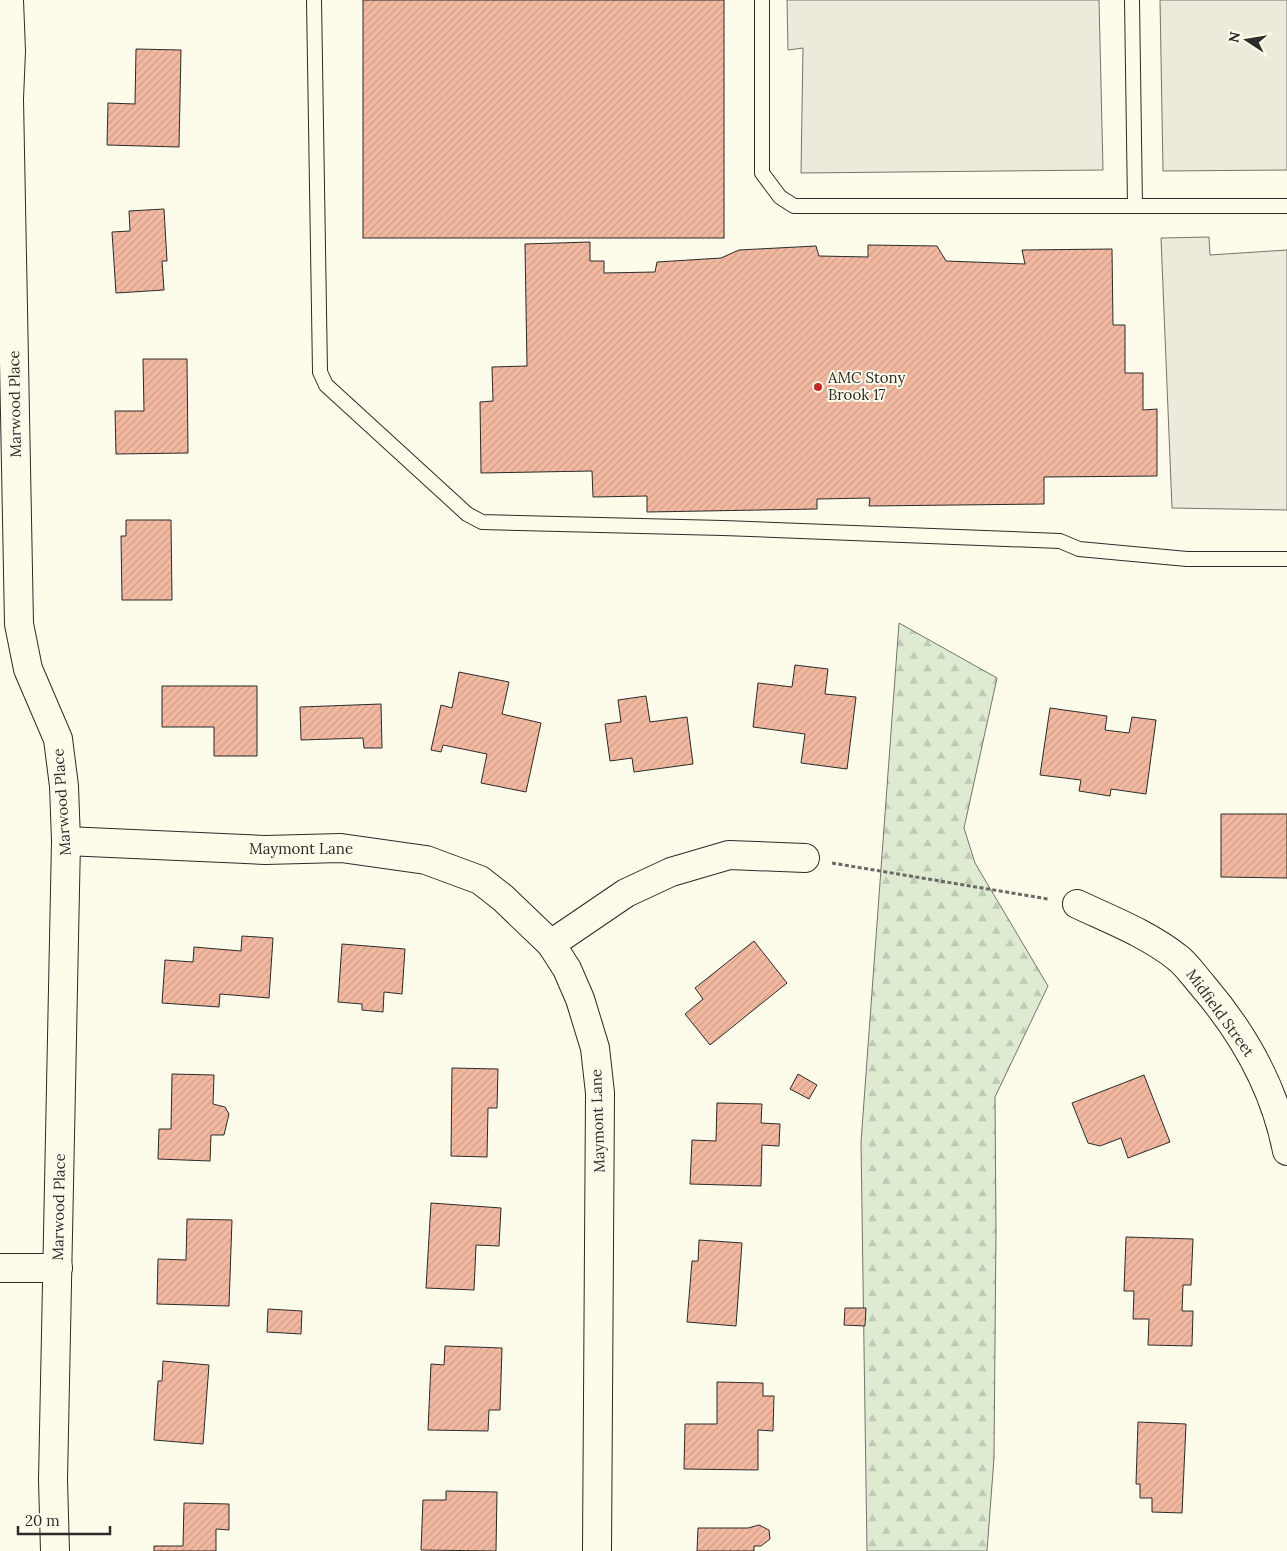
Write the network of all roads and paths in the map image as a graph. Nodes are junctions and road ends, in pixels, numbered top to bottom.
1 (9, 0) edge
2 (314, 0) edge
3 (762, 0) edge
4 (1132, 0) edge
5 (1135, 206) junction
6 (1287, 206) edge
7 (1287, 560) edge
8 (66, 841) junction
9 (805, 858) joint
10 (1077, 904) joint
11 (551, 944) junction
12 (1287, 1151) edge
13 (0, 1268) edge
14 (58, 1268) junction
15 (54, 1551) edge
16 (597, 1551) edge

1 - 8 street, Marwood Place
2 - 7 lane
3 - 5 lane
4 - 5 lane
5 - 6 lane
8 - 11 street, Maymont Lane
8 - 14 street, Marwood Place
9 - 10 path
9 - 11 street
10 - 12 street, Midfield Street
11 - 16 street, Maymont Lane
13 - 14 street
14 - 15 street, Marwood Place

